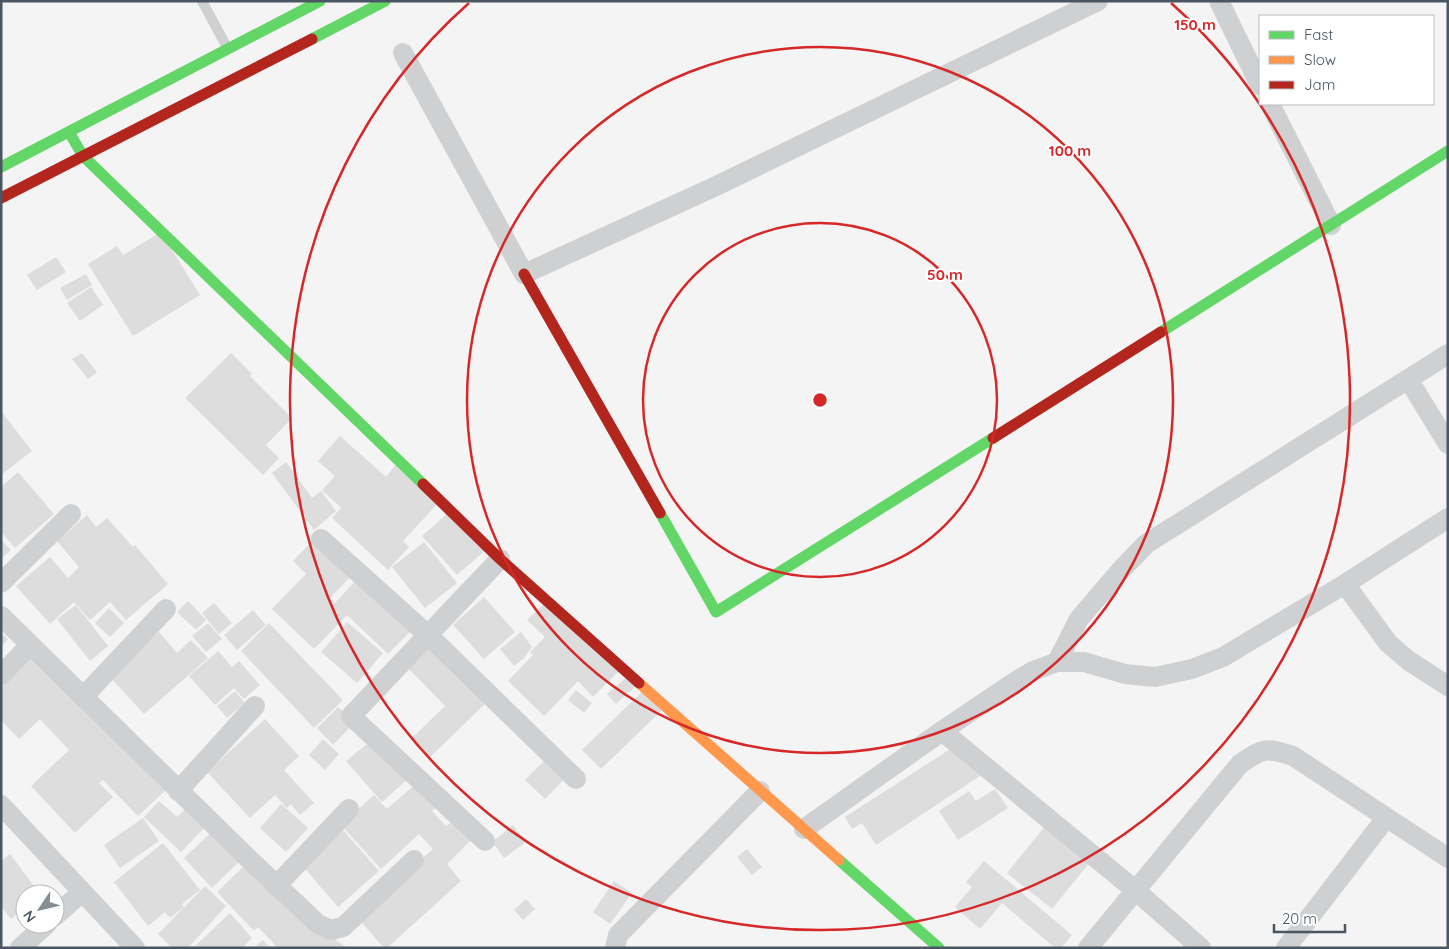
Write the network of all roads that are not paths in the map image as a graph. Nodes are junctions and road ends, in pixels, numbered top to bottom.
1 (202, 1) edge
2 (320, 1) edge
3 (385, 1) edge
4 (1098, 1) edge
5 (1218, 1) edge
6 (403, 53) dead end
7 (234, 62) junction
8 (1259, 83) edge
9 (1271, 105) edge
10 (70, 132) junction
11 (1448, 151) edge
12 (83, 156) junction
13 (1, 167) edge
14 (1, 198) edge
15 (1331, 225) junction
16 (524, 274) junction
17 (1448, 354) edge
18 (1408, 379) junction
19 (1448, 444) edge
20 (71, 514) dead end
21 (1448, 518) edge
22 (321, 539) dead end
23 (500, 560) junction
24 (1, 583) edge
25 (1345, 584) junction
26 (166, 609) dead end
27 (1, 616) edge
28 (428, 635) junction
29 (30, 645) junction
30 (1057, 662) junction
31 (1, 674) edge
32 (1448, 686) edge
33 (83, 697) junction
34 (255, 706) dead end
35 (942, 731) junction
36 (576, 779) dead end
37 (178, 791) junction
38 (760, 791) junction
39 (1, 805) edge
40 (349, 809) dead end
41 (1386, 818) junction
42 (804, 829) junction
43 (485, 841) dead end
44 (1448, 858) edge
45 (414, 860) dead end
46 (276, 886) junction
47 (1135, 890) junction
48 (82, 892) junction
49 (65, 907) edge
50 (35, 934) edge
51 (20, 948) edge
52 (135, 948) edge
53 (615, 948) edge
54 (939, 948) edge
55 (1088, 948) edge
56 (1202, 948) edge
57 (1286, 948) edge

1 - 7 lane
2 - 7 street
3 - 7 street
4 - 16 street
5 - 8 street
6 - 16 street
7 - 10 street
7 - 12 street
9 - 15 street
10 - 12 street
10 - 13 street
11 - 15 street
12 - 14 street
12 - 23 street
15 - 16 street
17 - 18 street
18 - 19 street
18 - 30 street
20 - 24 street
21 - 25 street
22 - 28 street
23 - 28 street
23 - 38 street
25 - 30 street
25 - 32 street
26 - 33 street
27 - 29 street
28 - 36 street
28 - 43 street
29 - 31 street
29 - 33 street
30 - 35 street
33 - 37 street
34 - 37 street
35 - 42 street
35 - 47 street
37 - 46 street
38 - 42 street
38 - 53 street
39 - 48 street
40 - 46 street
41 - 44 street
41 - 47 street
41 - 57 street
42 - 54 street
45 - 46 street
47 - 55 street
47 - 56 street
48 - 49 street
48 - 52 street
50 - 51 street

